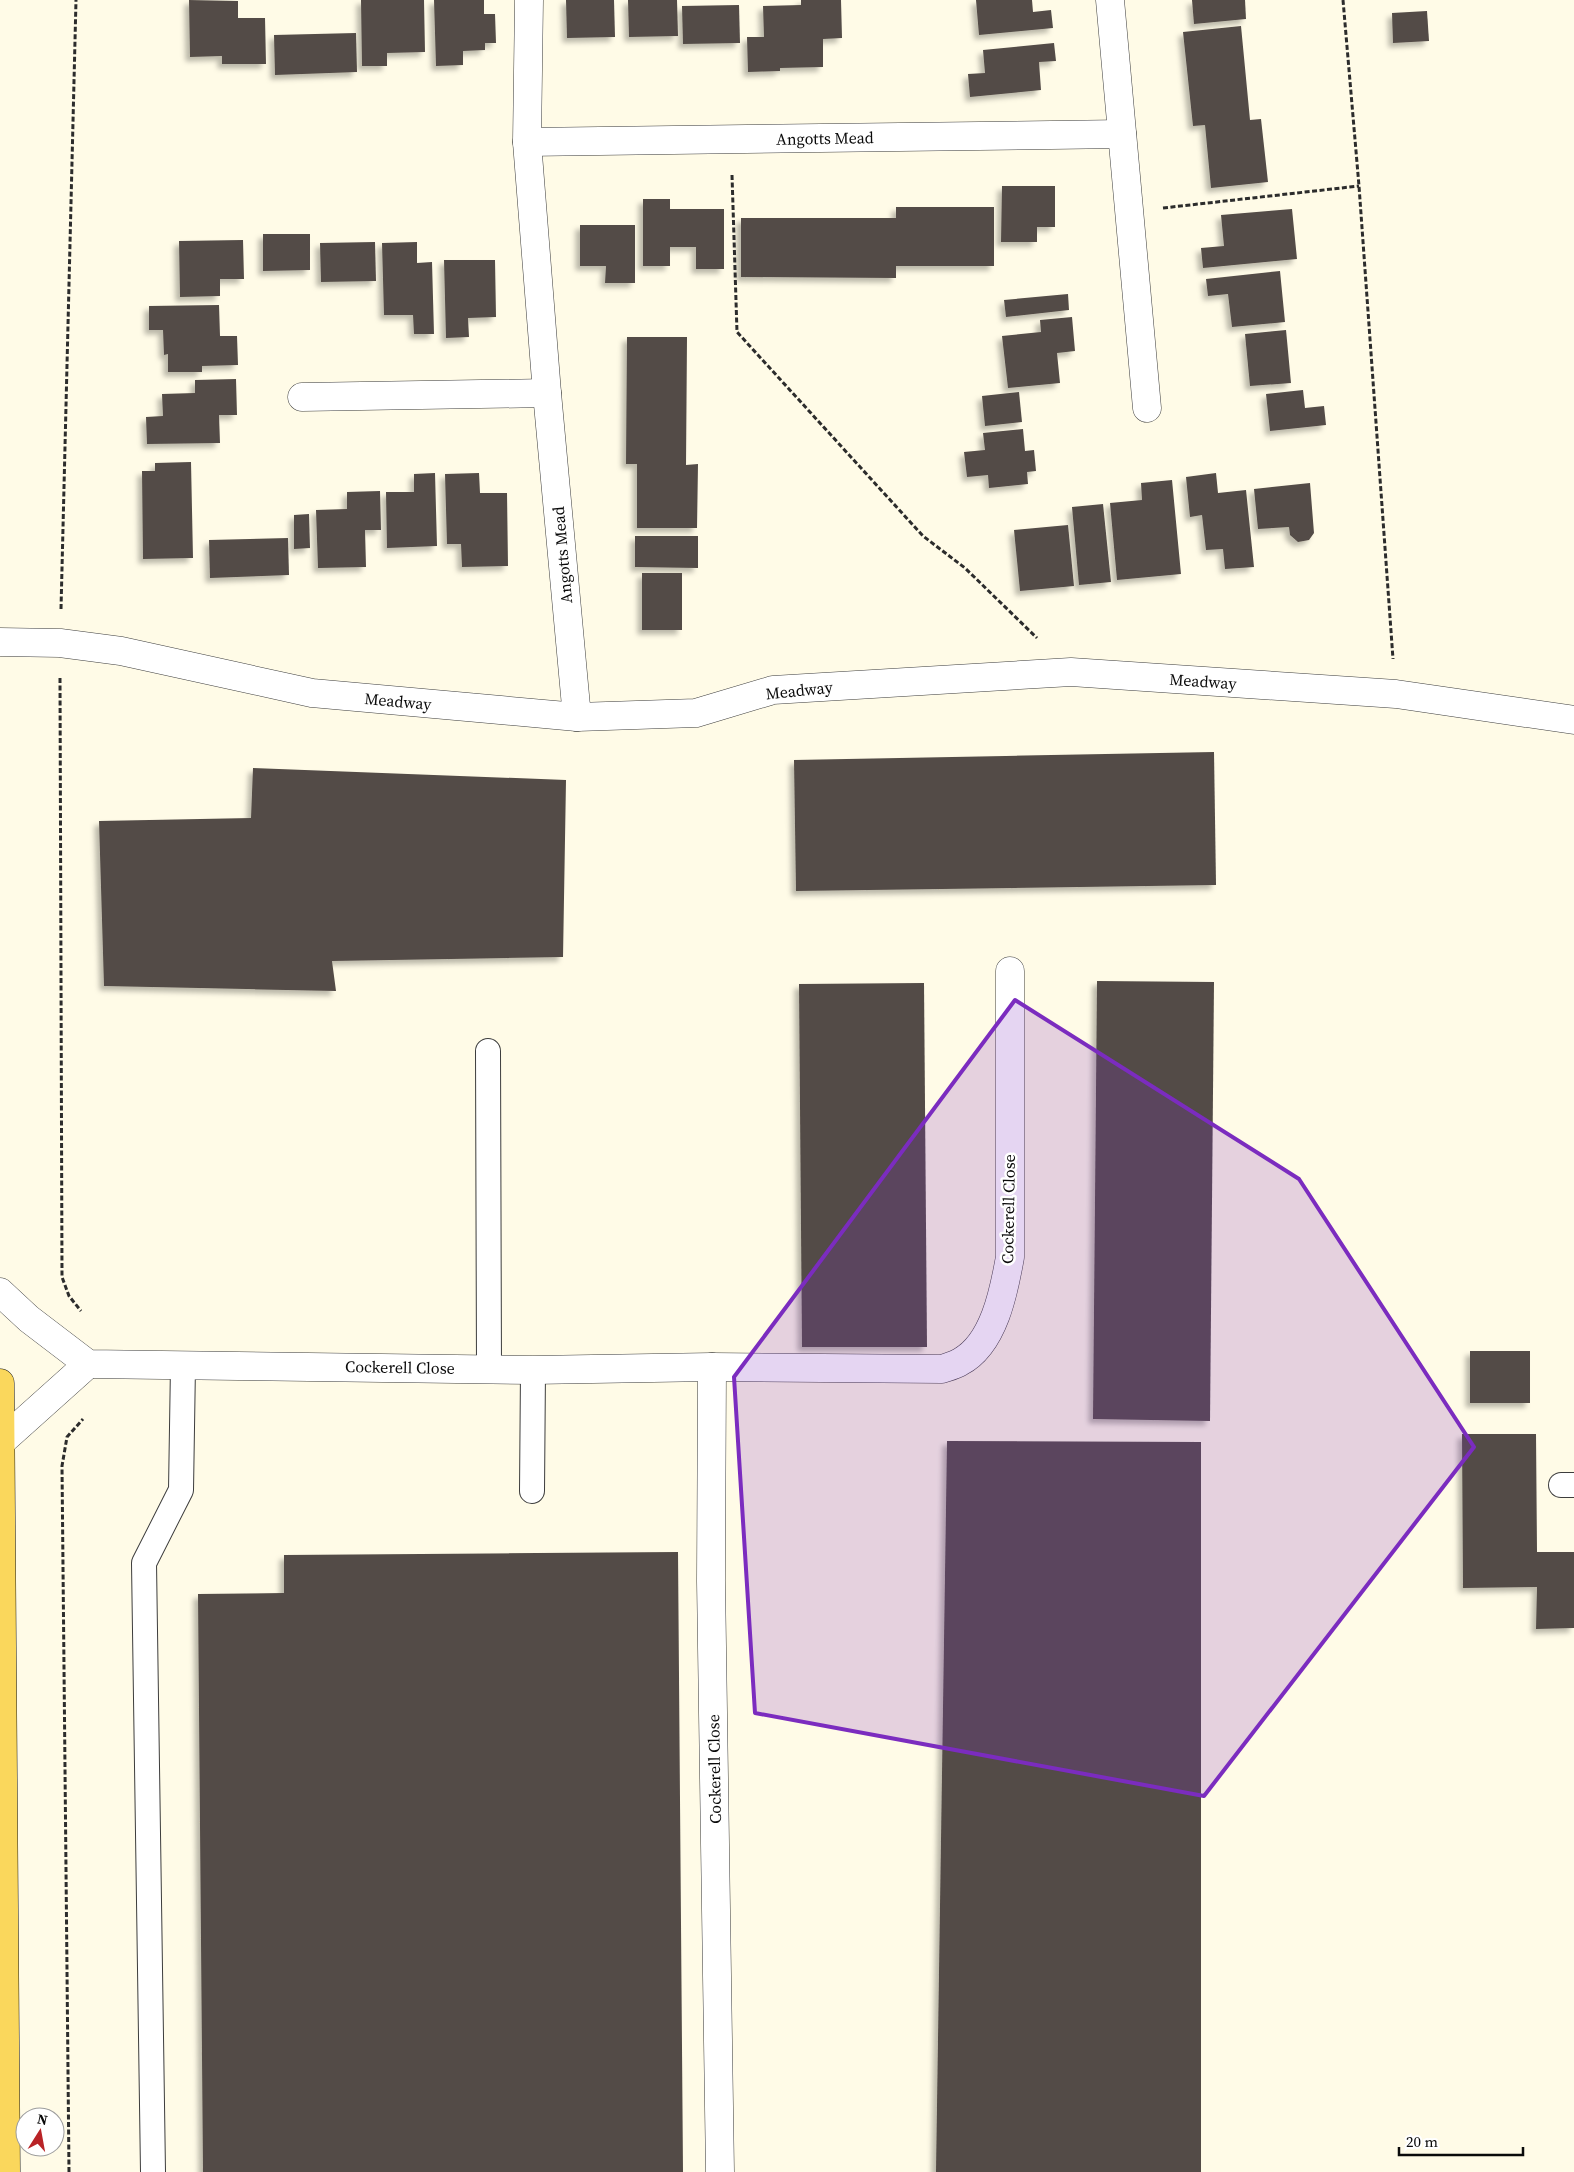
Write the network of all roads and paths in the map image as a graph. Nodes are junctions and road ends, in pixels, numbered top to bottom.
1 (76, 0) edge
2 (528, 0) edge
3 (1110, 0) edge
4 (1343, 0) edge
5 (1122, 134) junction
6 (731, 140) junction
7 (528, 142) junction
8 (1359, 186) junction
9 (1129, 212) junction
10 (547, 393) junction
11 (302, 397) dead end
12 (1147, 408) dead end
13 (0, 642) edge
14 (60, 643) junction
15 (1071, 672) junction
16 (1396, 694) junction
17 (577, 718) junction
18 (1574, 720) edge
19 (1010, 972) dead end
20 (488, 1051) dead end
21 (0, 1292) edge
22 (88, 1364) junction
23 (183, 1366) junction
24 (712, 1367) junction
25 (489, 1368) junction
26 (533, 1370) junction
27 (0, 1383) edge
28 (1, 1442) edge
29 (532, 1490) dead end
30 (6, 2172) edge
31 (69, 2172) edge
32 (154, 2172) edge
33 (720, 2172) edge

1 - 14 path
2 - 7 street, Angotts Mead
3 - 5 street
4 - 8 path
5 - 6 street, Angotts Mead
5 - 9 street
6 - 7 street, Angotts Mead
6 - 15 path
7 - 10 street, Angotts Mead
8 - 9 path
8 - 16 path
9 - 12 street
10 - 11 street
10 - 17 street, Angotts Mead
13 - 14 street, Meadway
14 - 17 street, Meadway
14 - 22 path
15 - 16 street, Meadway
15 - 17 street, Meadway
16 - 18 street, Meadway
19 - 24 street, Cockerell Close
20 - 25 lane
21 - 22 street
22 - 23 street, Cockerell Close
22 - 28 street
22 - 31 path
23 - 25 street, Cockerell Close
23 - 32 lane
24 - 26 street, Cockerell Close
24 - 33 street, Cockerell Close
25 - 26 street, Cockerell Close
26 - 29 lane
27 - 28 main road
28 - 30 main road

